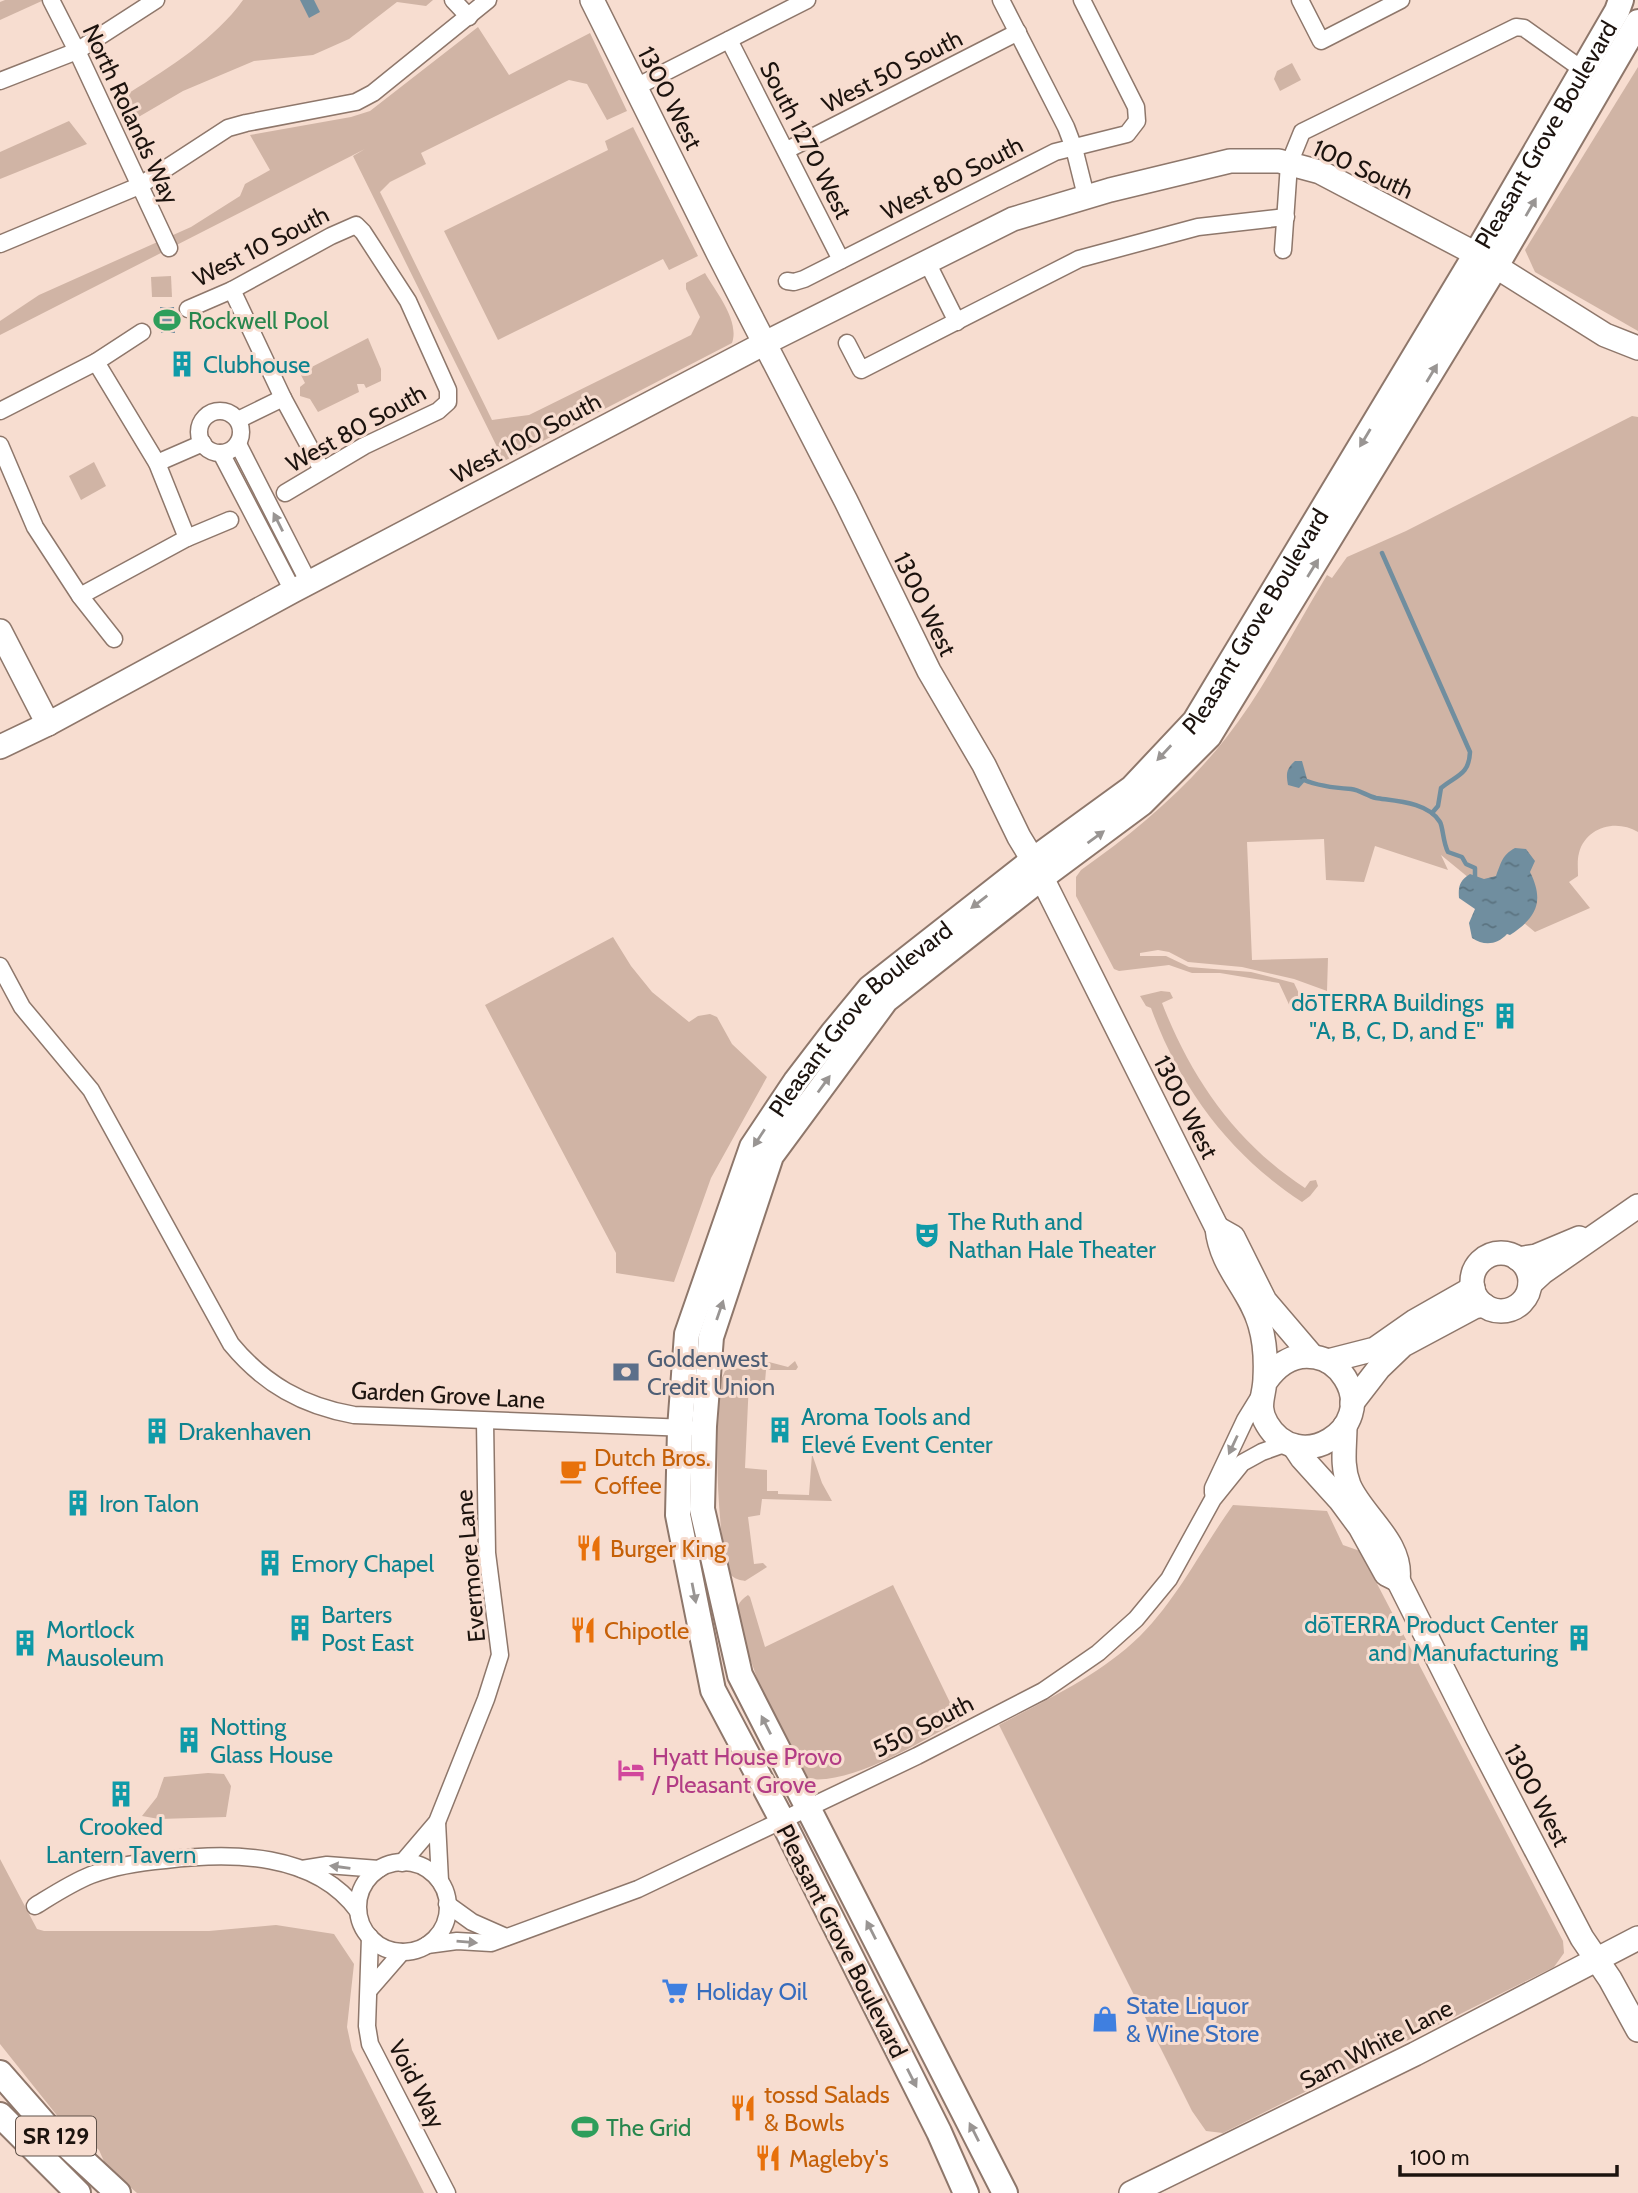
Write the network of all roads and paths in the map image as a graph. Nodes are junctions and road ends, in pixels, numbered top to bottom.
1 (51, 0) edge
2 (156, 0) edge
3 (453, 0) edge
4 (488, 0) edge
5 (593, 0) edge
6 (807, 0) edge
7 (1001, 0) edge
8 (1082, 0) edge
9 (1300, 0) edge
10 (1401, 0) edge
11 (1621, 0) edge
12 (469, 16) junction
13 (1638, 22) edge
14 (1018, 32) junction
15 (729, 40) junction
16 (77, 51) junction
17 (1583, 70) junction
18 (0, 81) edge
19 (636, 88) junction
20 (1074, 148) junction
21 (787, 150) junction
22 (1289, 164) junction
23 (139, 186) junction
24 (1086, 196) junction
25 (1286, 217) junction
26 (0, 244) edge
27 (169, 248) dead end
28 (1283, 250) dead end
29 (1486, 260) junction
30 (841, 261) junction
31 (927, 262) junction
32 (787, 281) dead end
33 (232, 290) junction
34 (188, 309) dead end
35 (957, 322) junction
36 (142, 332) dead end
37 (765, 343) junction
38 (847, 343) dead end
39 (1638, 348) edge
40 (96, 362) junction
41 (283, 398) junction
42 (448, 402) joint
43 (0, 411) edge
44 (238, 420) junction
45 (202, 443) junction
46 (238, 444) junction
47 (0, 445) edge
48 (221, 453) junction
49 (157, 463) junction
50 (322, 470) junction
51 (285, 493) dead end
52 (230, 520) dead end
53 (187, 538) junction
54 (301, 587) junction
55 (80, 596) junction
56 (0, 631) edge
57 (114, 639) dead end
58 (48, 724) junction
59 (0, 747) edge
60 (1037, 869) junction
61 (0, 966) edge
62 (1638, 1206) edge
63 (1608, 1227) junction
64 (1217, 1228) junction
65 (1518, 1259) junction
66 (1530, 1284) junction
67 (1478, 1297) junction
68 (1320, 1359) junction
69 (1263, 1388) junction
70 (1352, 1403) junction
71 (485, 1421) junction
72 (1345, 1426) junction
73 (692, 1427) junction
74 (1291, 1444) junction
75 (1213, 1499) junction
76 (1398, 1580) junction
77 (808, 1808) junction
78 (782, 1820) junction
79 (437, 1822) junction
80 (402, 1863) junction
81 (302, 1869) junction
82 (379, 1869) junction
83 (440, 1881) junction
84 (447, 1904) junction
85 (35, 1906) dead end
86 (358, 1911) junction
87 (370, 1937) junction
88 (506, 1937) junction
89 (1638, 1938) edge
90 (427, 1945) junction
91 (402, 1952) junction
92 (1597, 1959) junction
93 (369, 1990) junction
94 (1638, 2030) edge
95 (0, 2073) edge
96 (0, 2115) edge
97 (1126, 2192) edge
98 (78, 2193) edge
99 (117, 2193) edge
100 (447, 2193) edge
101 (965, 2193) edge
102 (1005, 2193) edge

1 - 16 street, North Rolands Way
2 - 16 street
3 - 12 street
4 - 12 street
5 - 19 street, 1300 West
6 - 15 street
7 - 14 street
8 - 20 street, West 80 South
9 - 10 street
11 - 17 main road, Pleasant Grove Boulevard
12 - 23 street
29 -> 13 main road, Pleasant Grove Boulevard
14 - 20 street
14 - 21 street, West 50 South
15 - 19 street
15 - 21 street, South 1270 West
16 - 18 street
16 - 23 street, North Rolands Way
17 - 22 street
17 - 29 main road, Pleasant Grove Boulevard
19 - 37 street, 1300 West
20 - 24 street
20 - 30 street, West 80 South
21 - 30 street, South 1270 West
22 - 24 street, 100 South
22 - 25 street
22 - 29 street, 100 South
23 - 26 street
23 - 27 street, North Rolands Way
24 - 31 street, West 100 South
25 - 28 street
25 - 35 street
29 - 39 street, 100 South
29 - 60 main road, Pleasant Grove Boulevard
30 - 32 street, West 80 South
31 - 35 street
31 - 37 street, West 100 South
33 - 34 street, West 10 South
33 - 41 street
33 - 42 street, West 10 South
35 - 38 street
36 - 40 street
37 - 54 street, West 100 South
37 - 60 street, 1300 West
40 - 43 street
40 - 49 street
41 - 44 street
41 - 50 street
42 - 50 street, West 80 South
44 - 45 street
44 - 46 street
45 - 48 street
45 - 49 street
46 - 48 street
54 -> 46 street
47 - 55 street
48 - 54 street
49 - 53 street
50 - 51 street, West 80 South
52 - 53 street
53 - 55 street
54 - 58 street, West 100 South
55 - 57 street
56 - 58 street
58 - 59 street, West 100 South
60 - 64 street, 1300 West
60 - 73 main road, Pleasant Grove Boulevard
61 - 71 street, Garden Grove Lane
62 - 63 street
63 - 65 street
63 - 66 street
64 - 68 street
64 - 69 street
65 - 66 street
65 - 67 street
66 - 67 street
67 - 68 street
67 - 70 street
68 - 69 street
68 - 70 street
69 - 74 street
69 -> 75 street
70 - 72 street
71 - 73 street, Garden Grove Lane
71 - 79 street, Evermore Lane
72 - 74 street
72 - 76 street
77 -> 73 main road, Pleasant Grove Boulevard
73 -> 78 main road, Pleasant Grove Boulevard
74 - 75 street
74 - 76 street
75 - 77 street, 550 South
76 - 92 street, 1300 West
77 - 78 street, 550 South
102 -> 77 main road, Pleasant Grove Boulevard
78 - 88 street, 550 South
78 -> 101 main road, Pleasant Grove Boulevard
79 - 80 street
79 - 83 street
80 - 82 street
80 - 83 street
82 -> 81 street
81 - 85 street
81 - 86 street
82 - 86 street
83 - 84 street
84 - 88 street
84 - 90 street
86 - 87 street
87 - 91 street
87 - 93 street, Void Way
90 -> 88 street, 550 South
89 - 92 street, Sam White Lane
90 - 91 street
91 - 93 street
92 - 94 street, 1300 West
92 - 97 street, Sam White Lane
93 - 100 street, Void Way
95 - 99 main road, SR 129
96 - 98 main road, SR 129

